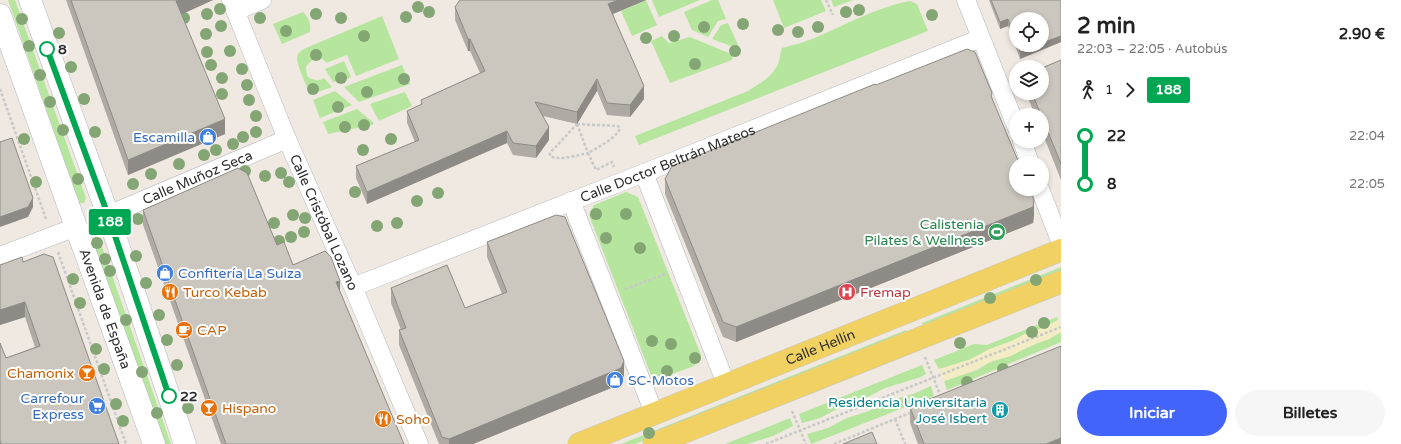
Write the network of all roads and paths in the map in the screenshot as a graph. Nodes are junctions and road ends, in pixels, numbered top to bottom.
1 (30, 0) edge
2 (262, 0) edge
3 (826, 0) edge
4 (966, 0) edge
5 (234, 6) edge
6 (0, 15) edge
7 (833, 15) dead end
8 (981, 38) junction
9 (1009, 85) edge
10 (0, 89) edge
11 (577, 124) junction
12 (286, 139) junction
13 (588, 153) junction
14 (644, 173) junction
15 (620, 182) junction
16 (1043, 196) edge
17 (572, 201) junction
18 (108, 215) junction
19 (76, 227) junction
20 (52, 236) junction
21 (1061, 243) edge
22 (1061, 250) edge
23 (0, 256) edge
24 (680, 268) junction
25 (1061, 282) edge
26 (353, 287) junction
27 (608, 295) junction
28 (1061, 327) edge
29 (924, 355) dead end
30 (933, 377) junction
31 (726, 384) junction
32 (942, 400) edge
33 (791, 408) dead end
34 (915, 411) edge
35 (654, 413) junction
36 (895, 419) junction
37 (800, 430) junction
38 (126, 444) edge
39 (154, 444) edge
40 (185, 444) edge
41 (419, 444) edge
42 (579, 444) edge
43 (654, 444) edge
44 (766, 444) edge
45 (806, 444) edge
46 (834, 444) edge
47 (904, 444) edge

1 - 18 main road
2 - 5 street
3 - 7 path
4 - 8 street
5 - 12 street, Calle Cristóbal Lozano
6 - 19 main road, Avenida de España
8 - 9 street
8 - 14 street, Calle Doctor Beltrán Mateos
10 - 20 path
11 - 13 path
11 - 13 path
11 - 13 path
12 - 18 street, Calle Muñoz Seca
12 - 26 street, Calle Cristóbal Lozano
13 - 15 path
14 - 15 street, Calle Doctor Beltrán Mateos
14 - 24 street
15 - 17 street, Calle Doctor Beltrán Mateos
16 - 21 street
17 - 26 street, Calle Doctor Beltrán Mateos
17 - 27 street
18 - 40 main road
19 - 20 street
19 - 39 main road, Avenida de España
20 - 23 street
20 - 38 path
22 - 31 main road, Calle Hellín
24 - 27 path
24 - 31 street
25 - 43 main road, Calle Hellín
26 - 41 street, Calle Cristóbal Lozano
27 - 35 street
28 - 30 path
29 - 30 path
30 - 32 path
30 - 37 path
31 - 35 main road, Calle Hellín
33 - 37 path
34 - 36 path
35 - 42 main road, Calle Hellín
36 - 46 path
36 - 47 path
37 - 44 path
37 - 45 path

